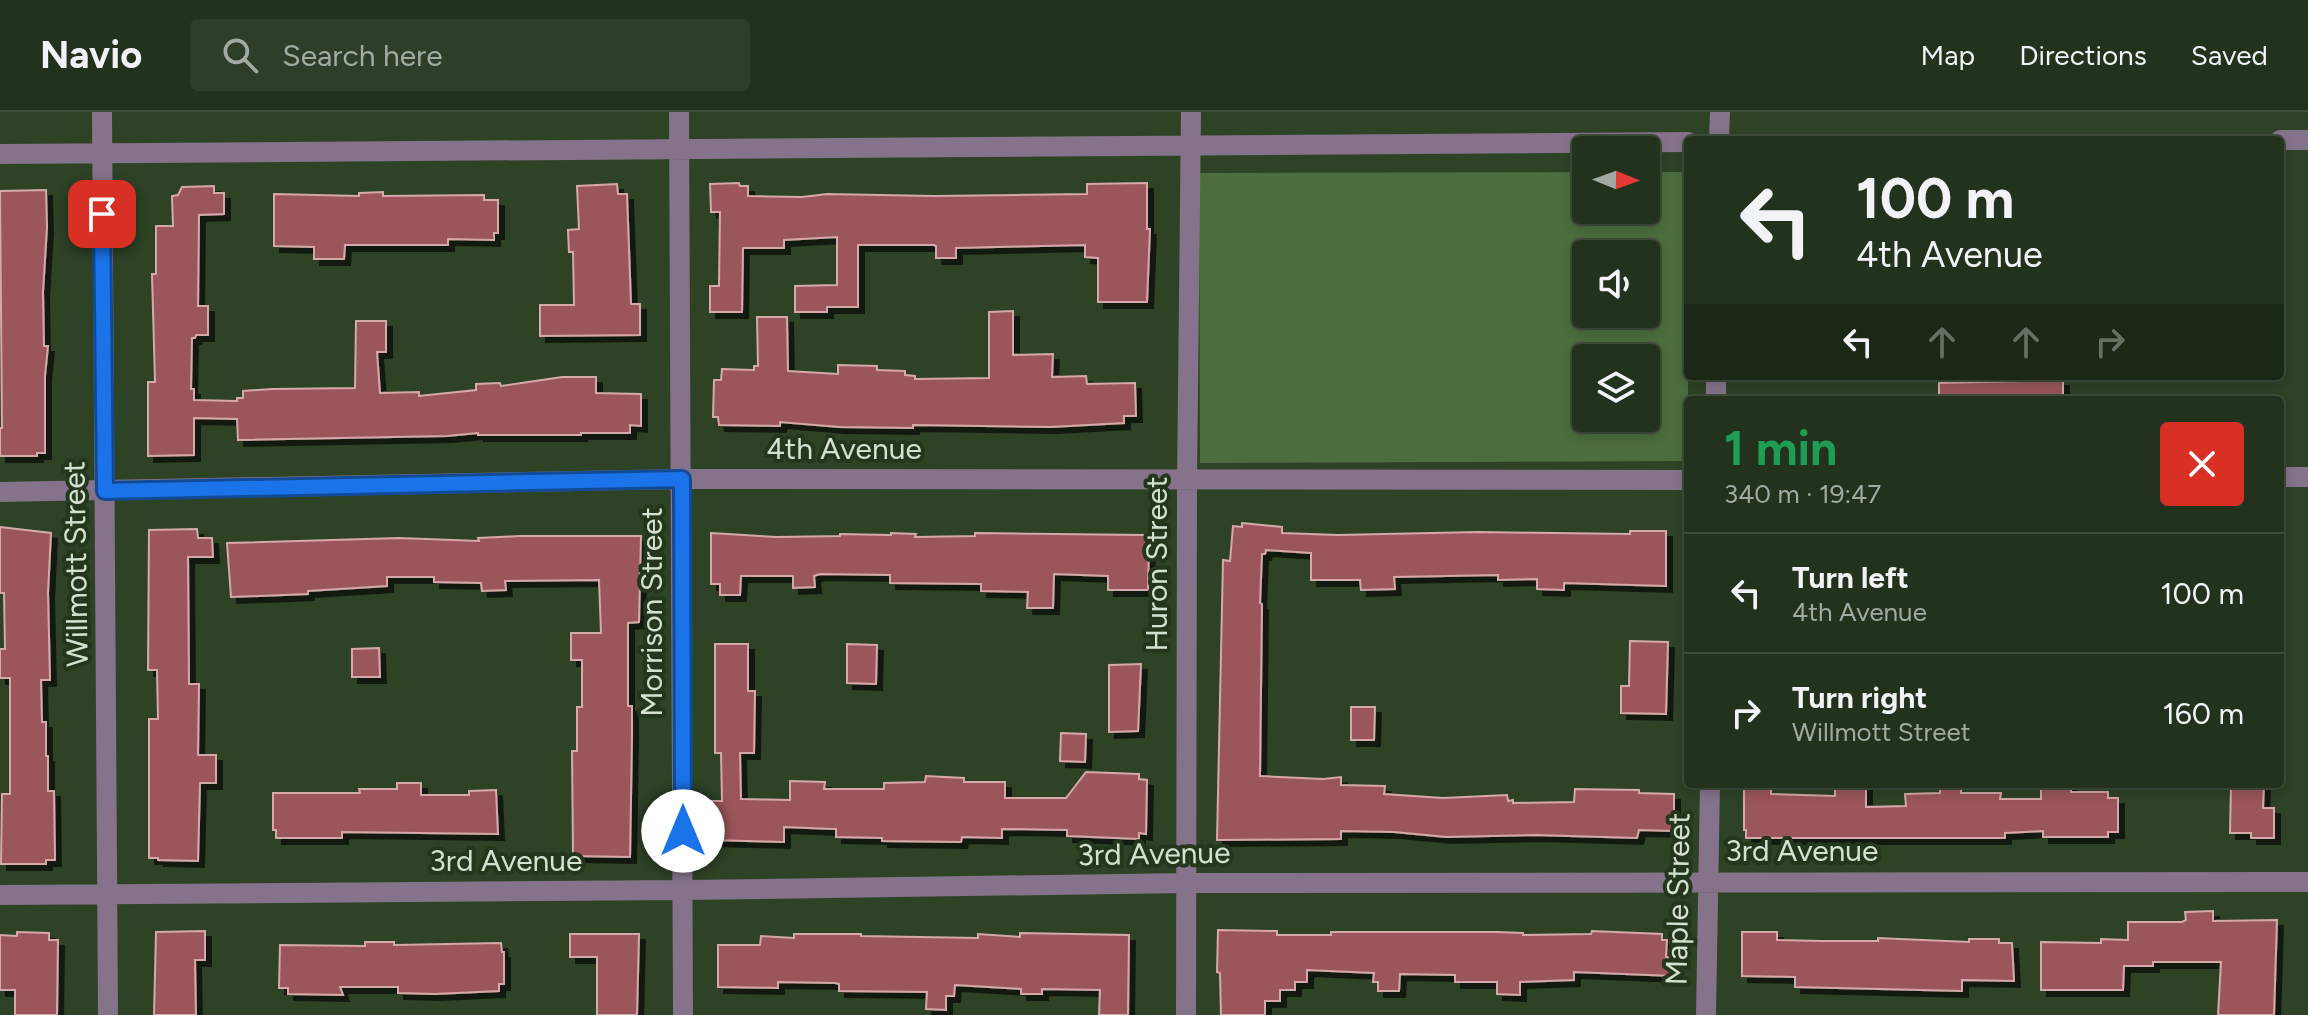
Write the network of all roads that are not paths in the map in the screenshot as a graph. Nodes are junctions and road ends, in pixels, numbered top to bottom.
1 (102, 112) edge
2 (679, 112) edge
3 (1191, 112) edge
4 (1720, 112) edge
5 (1719, 136) edge
6 (2284, 140) edge
7 (2308, 140) edge
8 (1684, 142) edge
9 (1190, 144) junction
10 (679, 148) junction
11 (102, 152) junction
12 (0, 154) edge
13 (2284, 477) edge
14 (2308, 477) edge
15 (682, 479) junction
16 (1684, 480) edge
17 (1187, 481) junction
18 (105, 491) junction
19 (0, 492) edge
20 (1710, 788) edge
21 (1708, 881) junction
22 (2308, 882) edge
23 (1188, 883) junction
24 (683, 890) junction
25 (109, 893) junction
26 (0, 895) edge
27 (108, 1015) edge
28 (683, 1015) edge
29 (1186, 1015) edge
30 (1706, 1015) edge

1 - 11 street, Willmott Street
2 - 10 street, Morrison Street
3 - 9 street, Huron Street
4 - 5 street
6 - 7 street
8 - 9 street
9 - 10 street
9 - 17 street, Huron Street
10 - 11 street
10 - 15 street, Morrison Street
11 - 12 street
11 - 18 street, Willmott Street
13 - 14 street
15 - 17 street, 4th Avenue
15 - 18 street, 4th Avenue
15 - 24 street, Morrison Street
16 - 17 street, 4th Avenue
17 - 23 street, Huron Street
18 - 19 street, 4th Avenue
18 - 25 street, Willmott Street
20 - 21 street, Maple Street
21 - 22 street, 3rd Avenue
21 - 23 street, 3rd Avenue
21 - 30 street, Maple Street
23 - 24 street, 3rd Avenue
23 - 29 street, Huron Street
24 - 25 street, 3rd Avenue
24 - 28 street, Morrison Street
25 - 26 street, 3rd Avenue
25 - 27 street, Willmott Street

